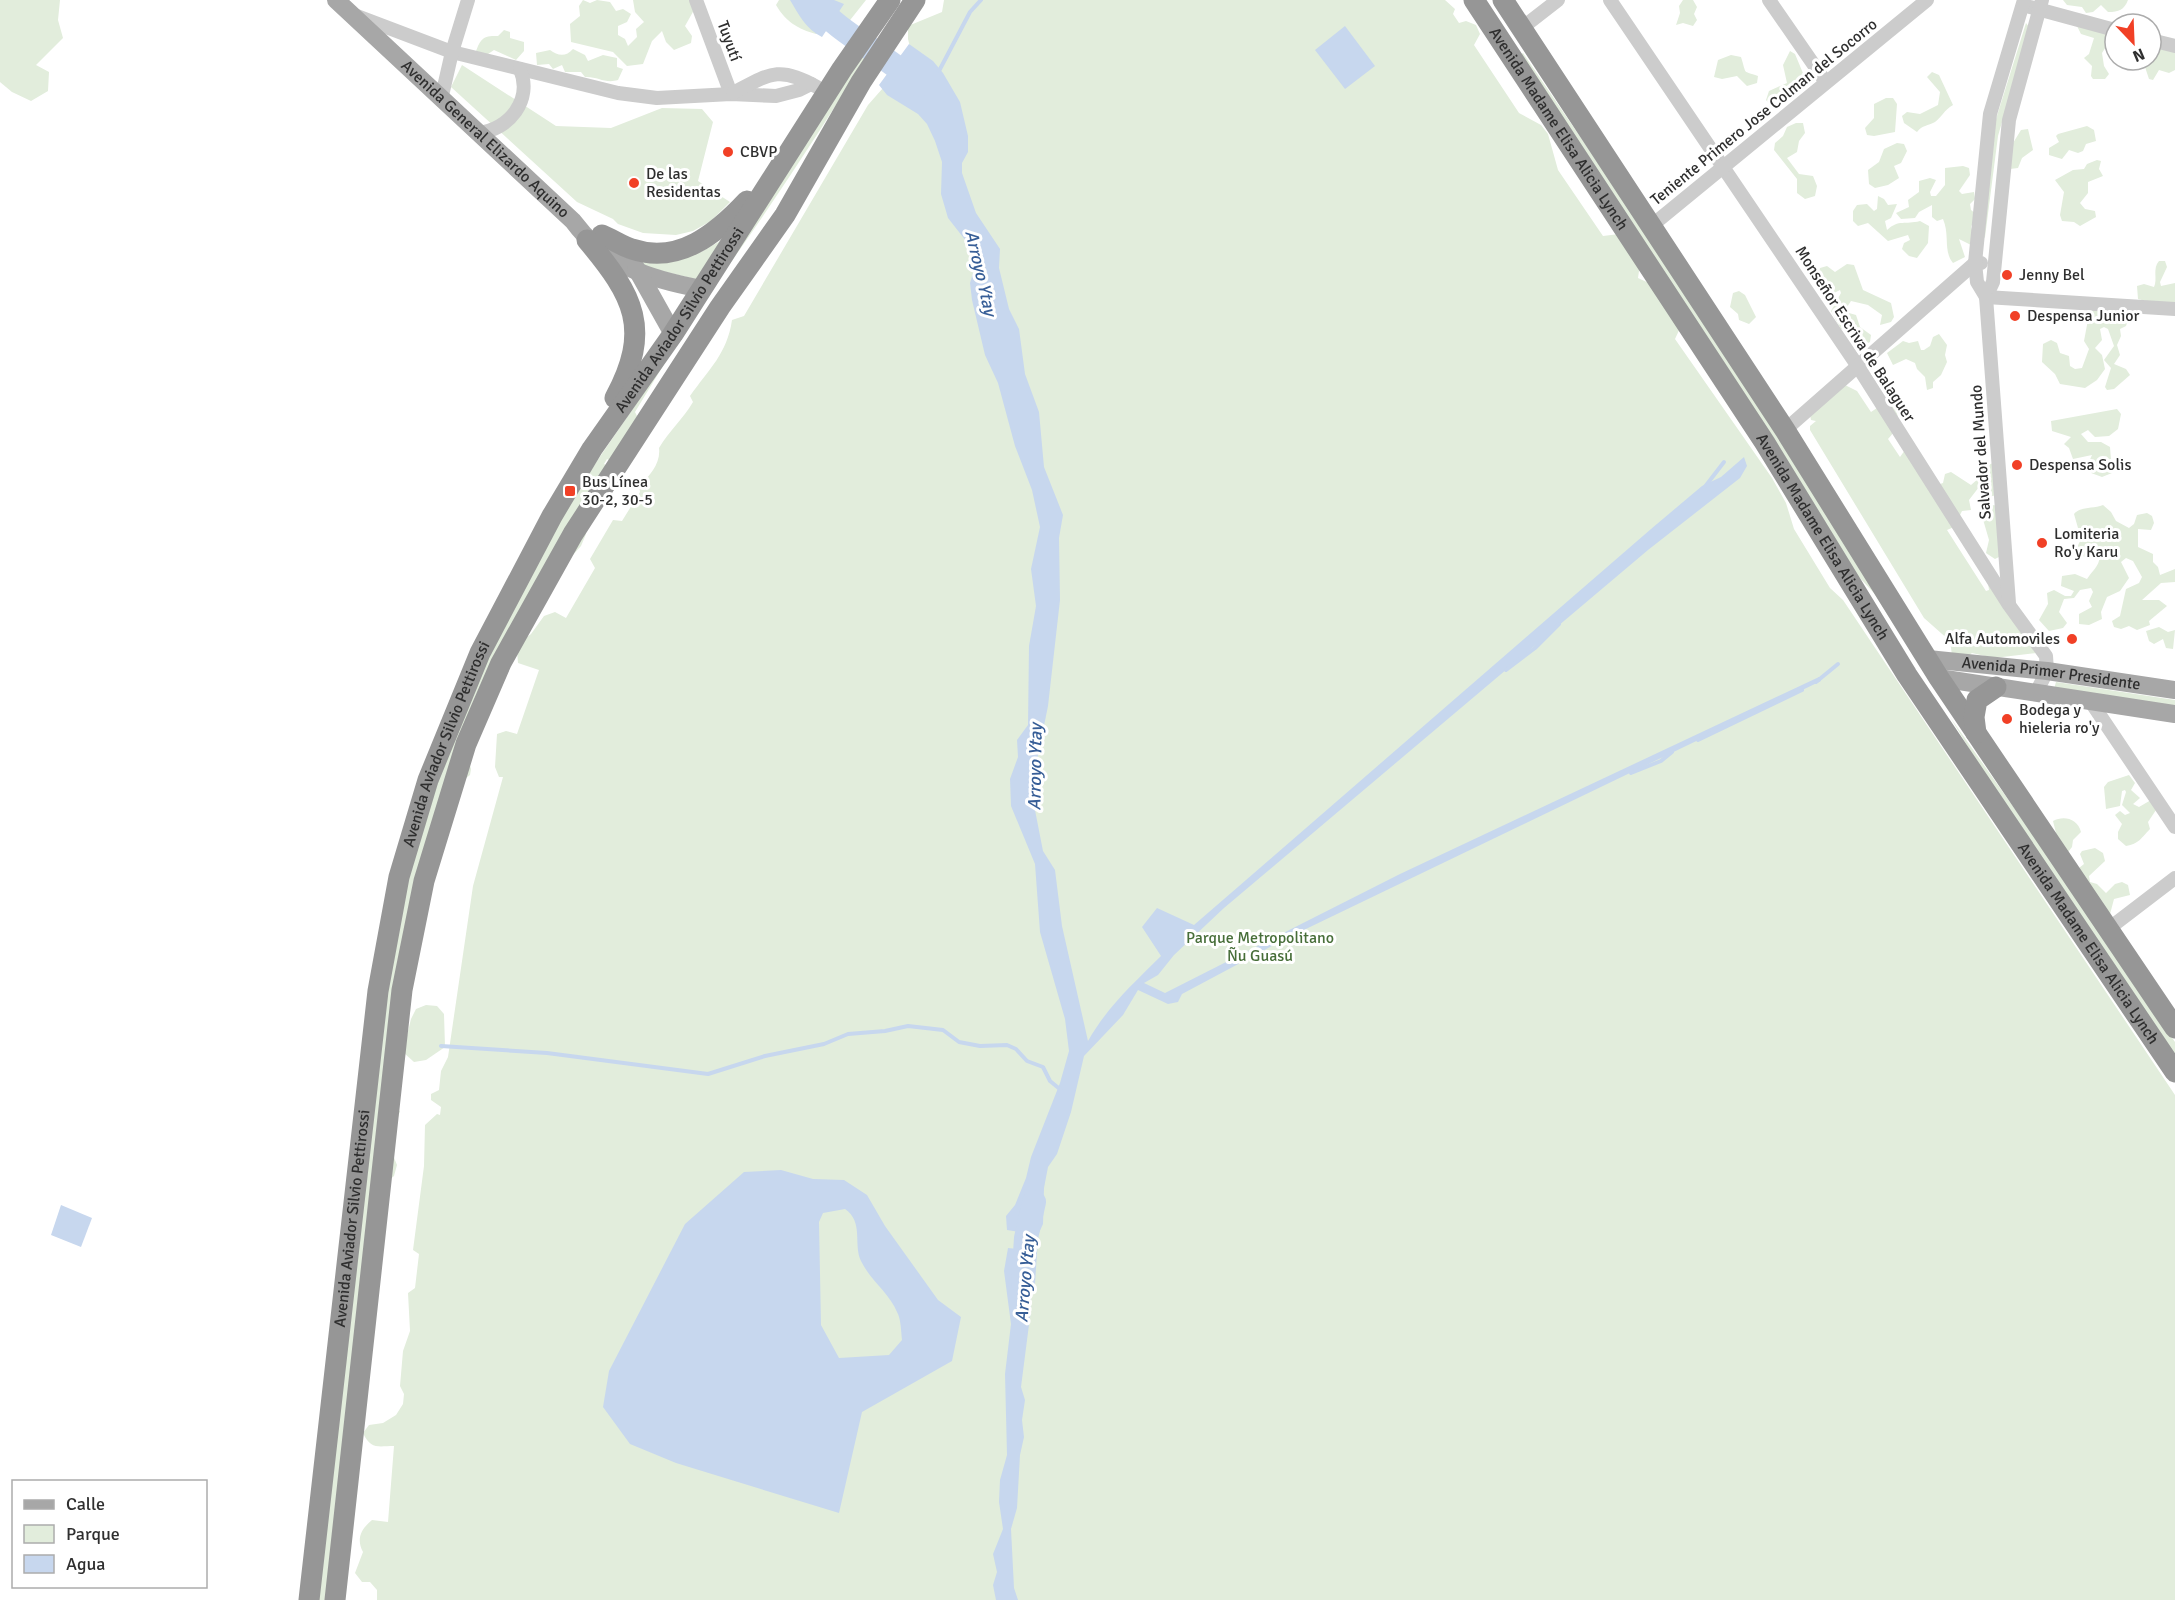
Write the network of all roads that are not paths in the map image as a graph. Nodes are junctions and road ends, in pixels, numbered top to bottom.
1 (336, 0) edge
2 (468, 0) edge
3 (696, 0) edge
4 (1460, 0) edge
5 (1474, 0) edge
6 (1503, 0) edge
7 (1514, 0) edge
8 (1558, 0) edge
9 (1610, 0) edge
10 (1769, 0) edge
11 (1927, 0) edge
12 (2023, 2) edge
13 (886, 5) edge
14 (2041, 5) edge
15 (909, 8) edge
16 (349, 13) junction
17 (2103, 26) edge
18 (1522, 28) junction
19 (1503, 44) junction
20 (452, 52) junction
21 (520, 69) junction
22 (1826, 81) junction
23 (819, 88) junction
24 (731, 94) junction
25 (441, 100) junction
26 (478, 133) junction
27 (1724, 165) junction
28 (777, 172) junction
29 (800, 186) junction
30 (1650, 226) junction
31 (595, 238) junction
32 (1975, 263) junction
33 (1994, 264) junction
34 (639, 272) junction
35 (702, 289) junction
36 (1986, 297) junction
37 (2175, 309) edge
38 (673, 334) junction
39 (1857, 365) junction
40 (1785, 430) junction
41 (592, 449) junction
42 (573, 534) junction
43 (1851, 581) junction
44 (2009, 605) junction
45 (1928, 659) junction
46 (2047, 671) junction
47 (1939, 678) junction
48 (1996, 687) junction
49 (2175, 690) edge
50 (2036, 693) junction
51 (2091, 702) junction
52 (2175, 714) edge
53 (1976, 734) junction
54 (2175, 827) edge
55 (2175, 878) edge
56 (2107, 930) junction
57 (2175, 1028) edge
58 (2175, 1072) edge
59 (309, 1600) edge
60 (335, 1600) edge

1 - 16 main road, Avenida General Elizardo Aquino
2 - 20 street
3 - 24 street, Tuyutí
4 - 19 highway
5 - 19 highway, Avenida Madame Elisa Alicia Lynch
6 - 18 highway, Avenida Madame Elisa Alicia Lynch
7 - 18 highway
8 - 18 street
9 - 27 street, Monseñor Escriva de Balaguer
10 - 22 street
11 - 22 street, Teniente Primero Jose Colman del Socorro
12 - 14 street
12 - 32 street, Salvador del Mundo
13 - 23 highway, Avenida Aviador Silvio Pettirossi
14 - 17 street
14 - 33 street, Salvador del Mundo
15 - 29 highway, Avenida Aviador Silvio Pettirossi
16 - 20 street
16 - 25 main road, Avenida General Elizardo Aquino
18 - 30 highway, Avenida Madame Elisa Alicia Lynch
19 - 43 highway, Avenida Madame Elisa Alicia Lynch
20 - 21 street
20 - 25 street
21 - 24 street
21 - 26 street
22 - 27 street, Teniente Primero Jose Colman del Socorro
23 - 24 street
23 - 24 street
23 - 28 highway, Avenida Aviador Silvio Pettirossi
25 - 26 main road, Avenida General Elizardo Aquino
26 - 31 main road, Avenida General Elizardo Aquino
27 - 30 street, Teniente Primero Jose Colman del Socorro
27 - 39 street, Monseñor Escriva de Balaguer
28 - 31 highway
28 - 35 highway, Avenida Aviador Silvio Pettirossi
29 - 35 highway
29 - 42 highway, Avenida Aviador Silvio Pettirossi
30 - 40 highway, Avenida Madame Elisa Alicia Lynch
31 - 34 main road
31 - 41 highway
32 - 33 street
32 - 36 street, Salvador del Mundo
32 - 39 street
33 - 36 street, Salvador del Mundo
34 - 35 main road
34 - 38 main road
35 - 38 highway, Avenida Aviador Silvio Pettirossi
36 - 37 street
36 - 44 street, Salvador del Mundo
38 - 41 highway, Avenida Aviador Silvio Pettirossi
38 - 42 highway
39 - 40 street
39 - 44 street, Monseñor Escriva de Balaguer
40 - 45 highway, Avenida Madame Elisa Alicia Lynch
41 - 59 highway, Avenida Aviador Silvio Pettirossi
42 - 60 highway, Avenida Aviador Silvio Pettirossi
43 - 47 highway
43 - 58 highway, Avenida Madame Elisa Alicia Lynch
44 - 46 street, Monseñor Escriva de Balaguer
45 - 46 main road, Avenida Primer Presidente
45 - 47 highway, Avenida Madame Elisa Alicia Lynch
46 - 49 main road, Avenida Primer Presidente
46 - 50 street
47 - 48 main road, Avenida Primer Presidente
47 - 53 highway, Avenida Madame Elisa Alicia Lynch
48 - 50 main road, Avenida Primer Presidente
48 - 53 highway
50 - 51 main road, Avenida Primer Presidente
51 - 52 main road, Avenida Primer Presidente
51 - 54 street
53 - 56 highway, Avenida Madame Elisa Alicia Lynch
55 - 56 street
56 - 57 highway, Avenida Madame Elisa Alicia Lynch

